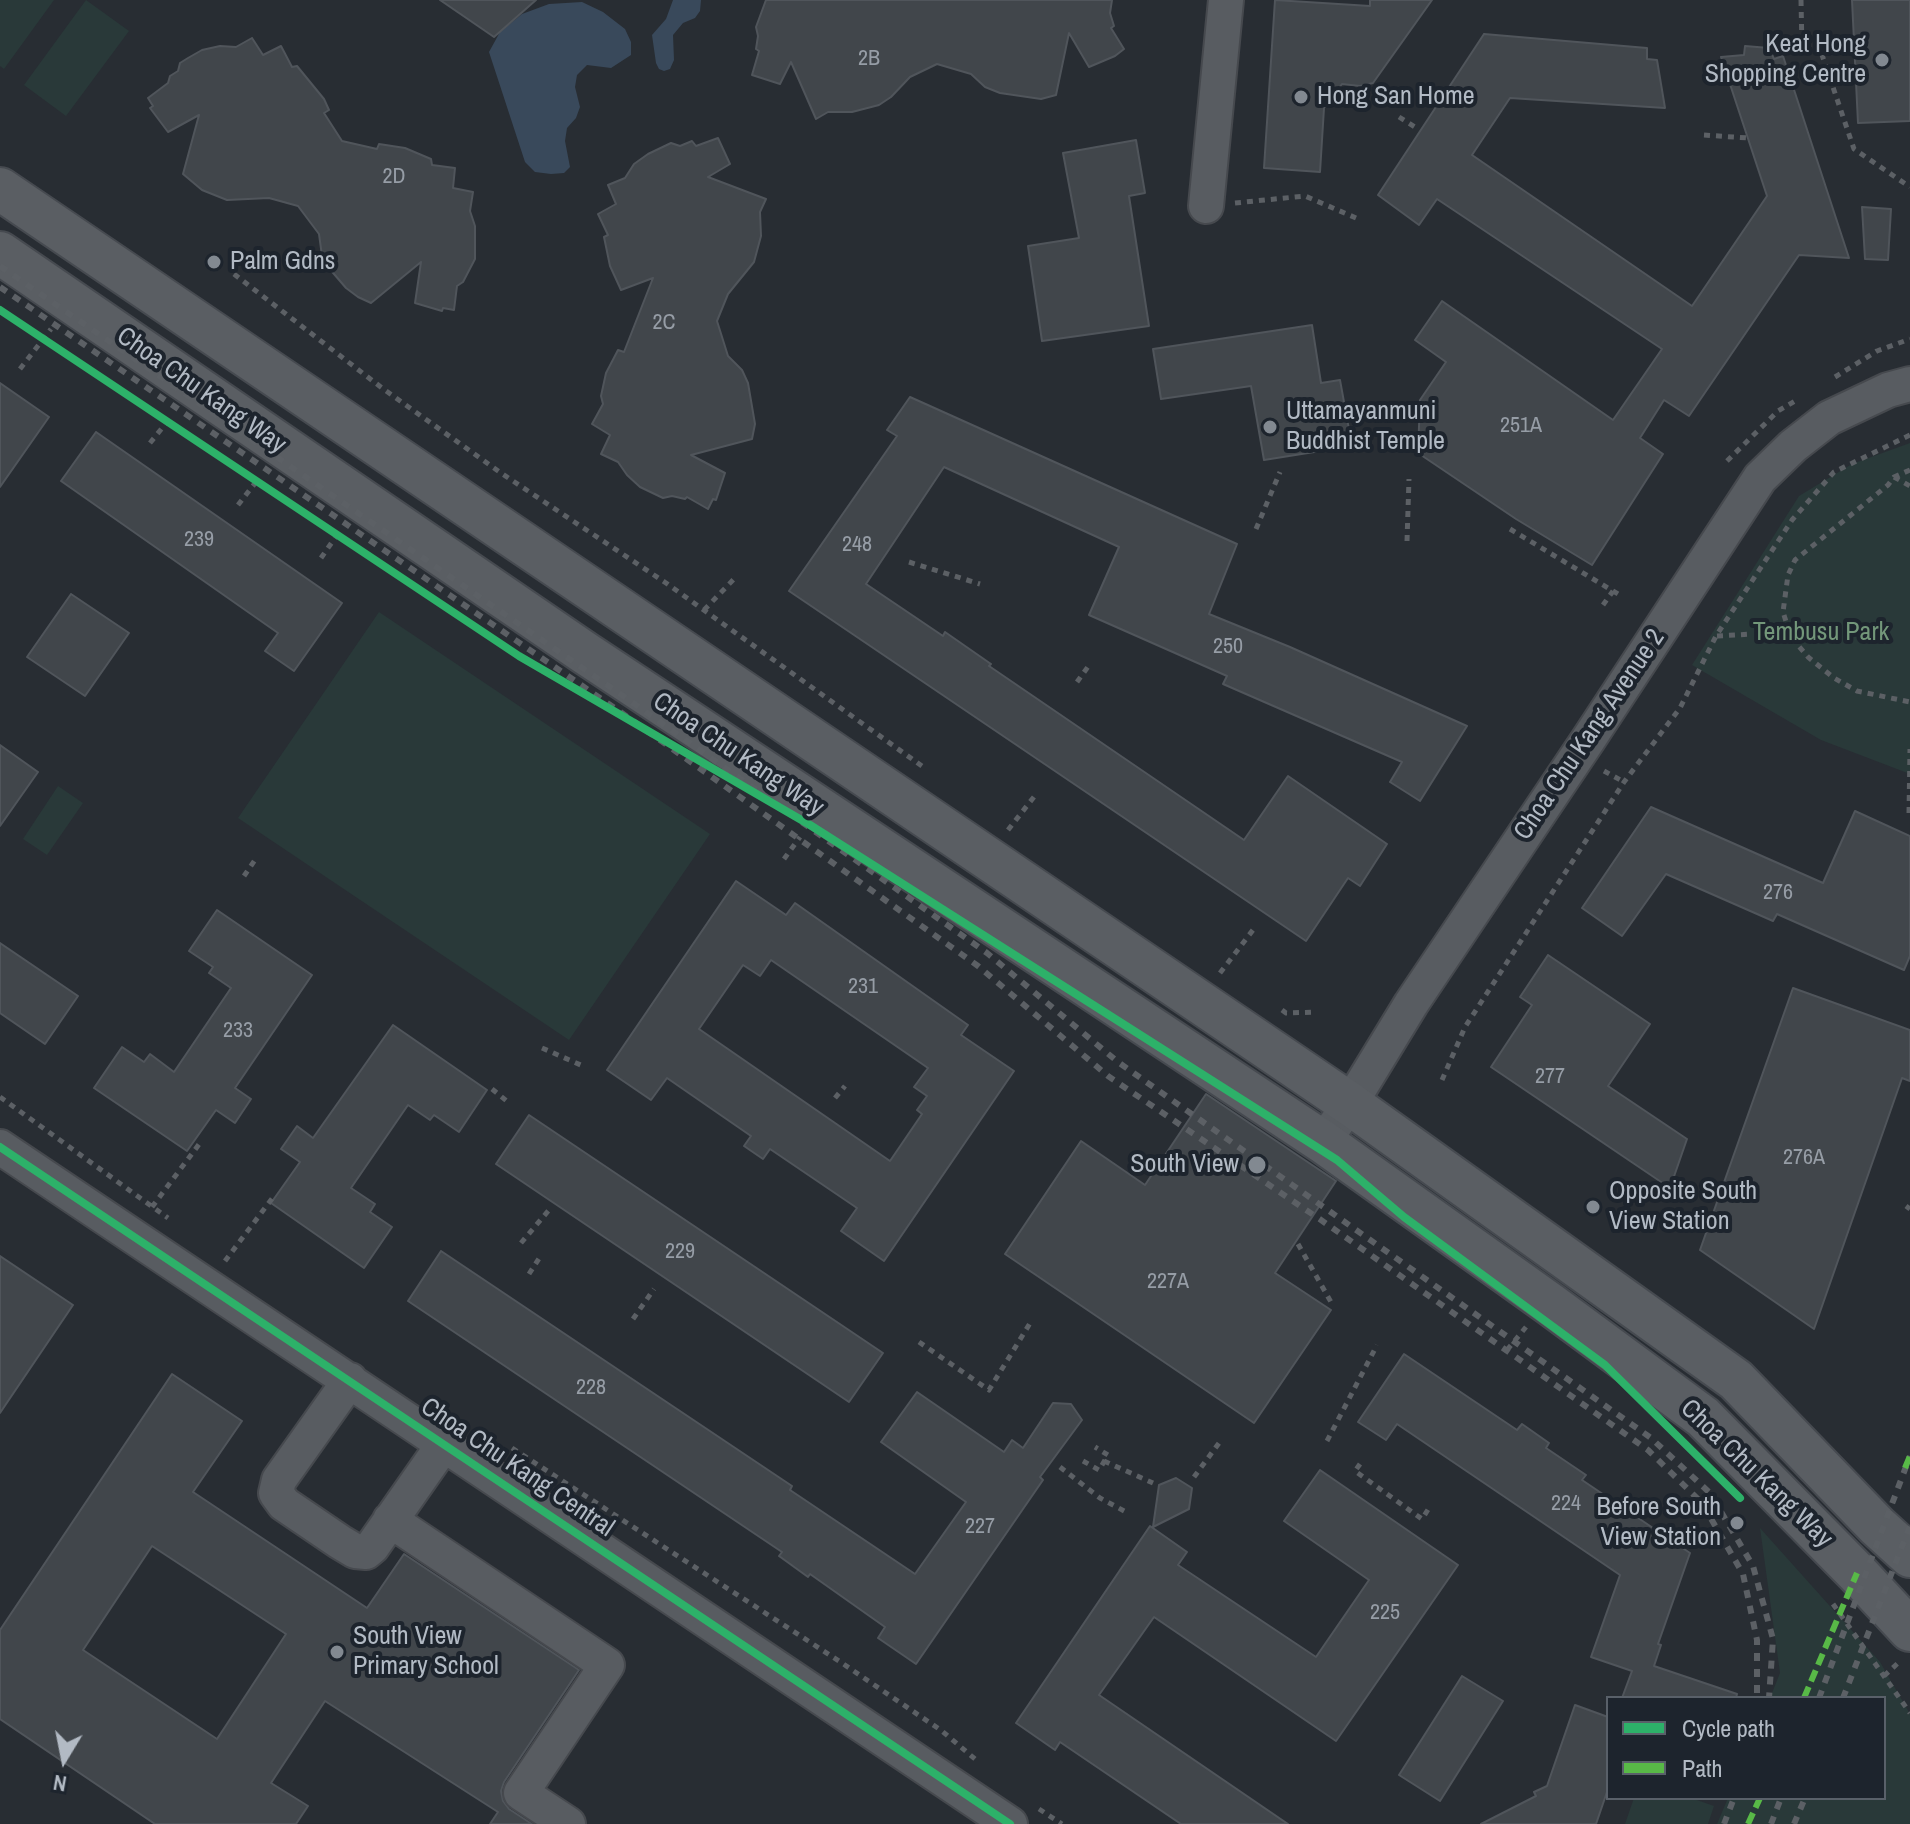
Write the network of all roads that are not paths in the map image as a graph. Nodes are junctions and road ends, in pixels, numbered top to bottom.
1 (1226, 0) edge
2 (0, 189) edge
3 (1206, 206) road end
4 (0, 253) edge
5 (1910, 384) edge
6 (1350, 1104) junction
7 (1323, 1142) junction
8 (0, 1147) edge
9 (350, 1380) junction
10 (444, 1444) junction
11 (390, 1520) junction
12 (1910, 1556) edge
13 (1910, 1630) edge
14 (568, 1824) edge
15 (1010, 1824) edge

1 - 3 street
2 - 6 main road, Choa Chu Kang Way
4 - 7 main road, Choa Chu Kang Way
5 - 6 street, Choa Chu Kang Avenue 2
6 - 7 street, Choa Chu Kang Avenue 2
6 - 12 main road, Choa Chu Kang Way
7 - 13 main road, Choa Chu Kang Way
8 - 9 street, Choa Chu Kang Central
9 - 10 street, Choa Chu Kang Central
9 - 11 street
10 - 11 street
10 - 15 street, Choa Chu Kang Central
11 - 14 street

